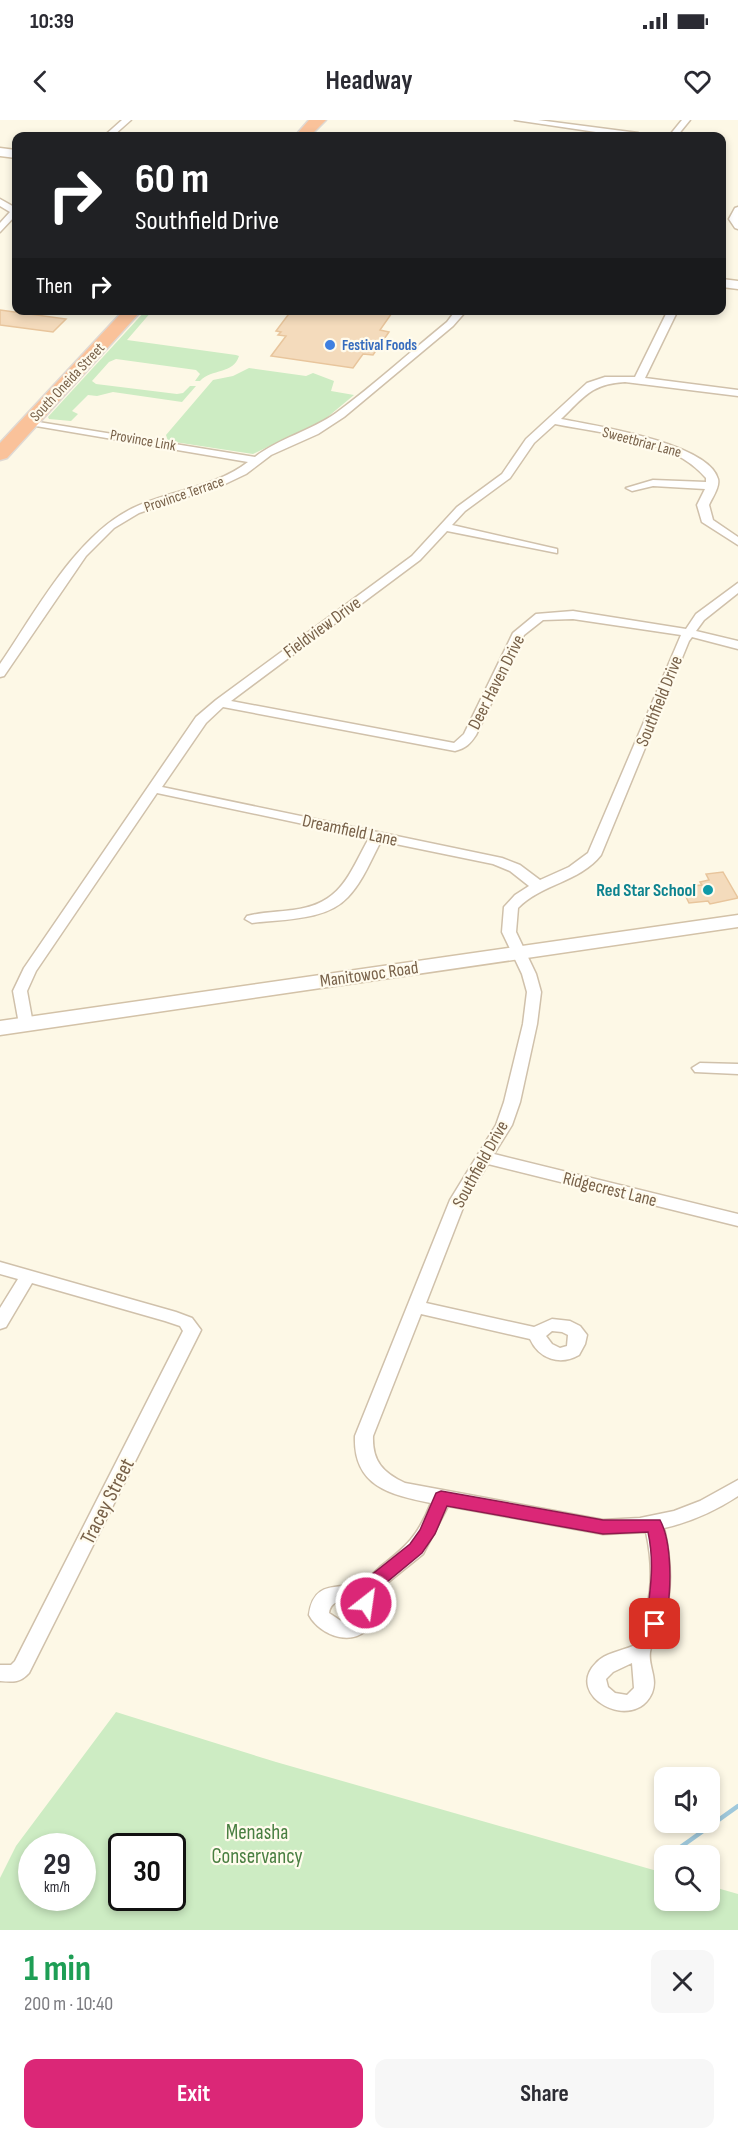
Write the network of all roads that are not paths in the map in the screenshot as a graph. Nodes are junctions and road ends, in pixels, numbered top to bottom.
1 (110, 120) edge
2 (300, 120) edge
3 (318, 120) edge
4 (519, 120) edge
5 (686, 120) edge
6 (126, 121) edge
7 (113, 132) edge
8 (290, 132) edge
9 (306, 132) edge
10 (608, 132) edge
11 (676, 132) edge
12 (738, 210) edge
13 (12, 215) edge
14 (738, 226) edge
15 (0, 229) edge
16 (129, 315) edge
17 (458, 315) edge
18 (671, 315) edge
19 (639, 380) junction
20 (738, 393) edge
21 (552, 420) junction
22 (30, 422) junction
23 (0, 454) edge
24 (255, 460) junction
25 (711, 486) junction
26 (632, 488) dead end
27 (445, 528) junction
28 (738, 542) edge
29 (553, 551) dead end
30 (738, 587) edge
31 (689, 632) junction
32 (738, 645) edge
33 (0, 673) edge
34 (220, 703) junction
35 (155, 789) junction
36 (376, 836) junction
37 (537, 886) junction
38 (252, 919) dead end
39 (738, 921) edge
40 (519, 952) junction
41 (26, 1024) junction
42 (0, 1028) edge
43 (700, 1068) dead end
44 (738, 1069) edge
45 (483, 1156) junction
46 (738, 1220) edge
47 (0, 1268) edge
48 (28, 1276) junction
49 (416, 1307) junction
50 (0, 1323) edge
51 (537, 1334) dead end
52 (738, 1487) edge
53 (441, 1498) junction
54 (654, 1525) junction
55 (367, 1589) dead end
56 (640, 1652) dead end
57 (8, 1674) edge

1 - 6 street
2 - 8 highway
3 - 9 highway
4 - 10 street
5 - 11 street
6 - 7 street
12 - 14 street
13 - 15 street
16 - 22 highway, South Oneida Street
17 - 24 street, Province Terrace
18 - 19 street
19 - 20 street, Fieldview Drive
19 - 21 street, Fieldview Drive
21 - 25 street, Sweetbriar Lane
21 - 27 street, Fieldview Drive
22 - 23 highway, South Oneida Street
22 - 24 street, Province Link
24 - 33 street, Province Terrace
25 - 26 street
25 - 28 street
27 - 29 street
27 - 34 street, Fieldview Drive
30 - 31 street, Southfield Drive
31 - 32 street, Deer Haven Drive
31 - 34 street, Deer Haven Drive
31 - 37 street, Southfield Drive
34 - 35 street, Fieldview Drive
35 - 36 street, Dreamfield Lane
35 - 41 street, Fieldview Drive
36 - 37 street, Dreamfield Lane
36 - 38 street
37 - 40 street, Southfield Drive
39 - 40 street, Manitowoc Road
40 - 41 street, Manitowoc Road
40 - 45 street, Southfield Drive
41 - 42 street, Manitowoc Road
43 - 44 street
45 - 46 street, Ridgecrest Lane
45 - 49 street, Southfield Drive
47 - 48 street
48 - 50 street
48 - 57 street, Tracey Street
49 - 51 street
49 - 53 street, Southfield Drive
52 - 54 street, Southfield Drive
53 - 54 street, Southfield Drive
53 - 55 street
54 - 56 street

